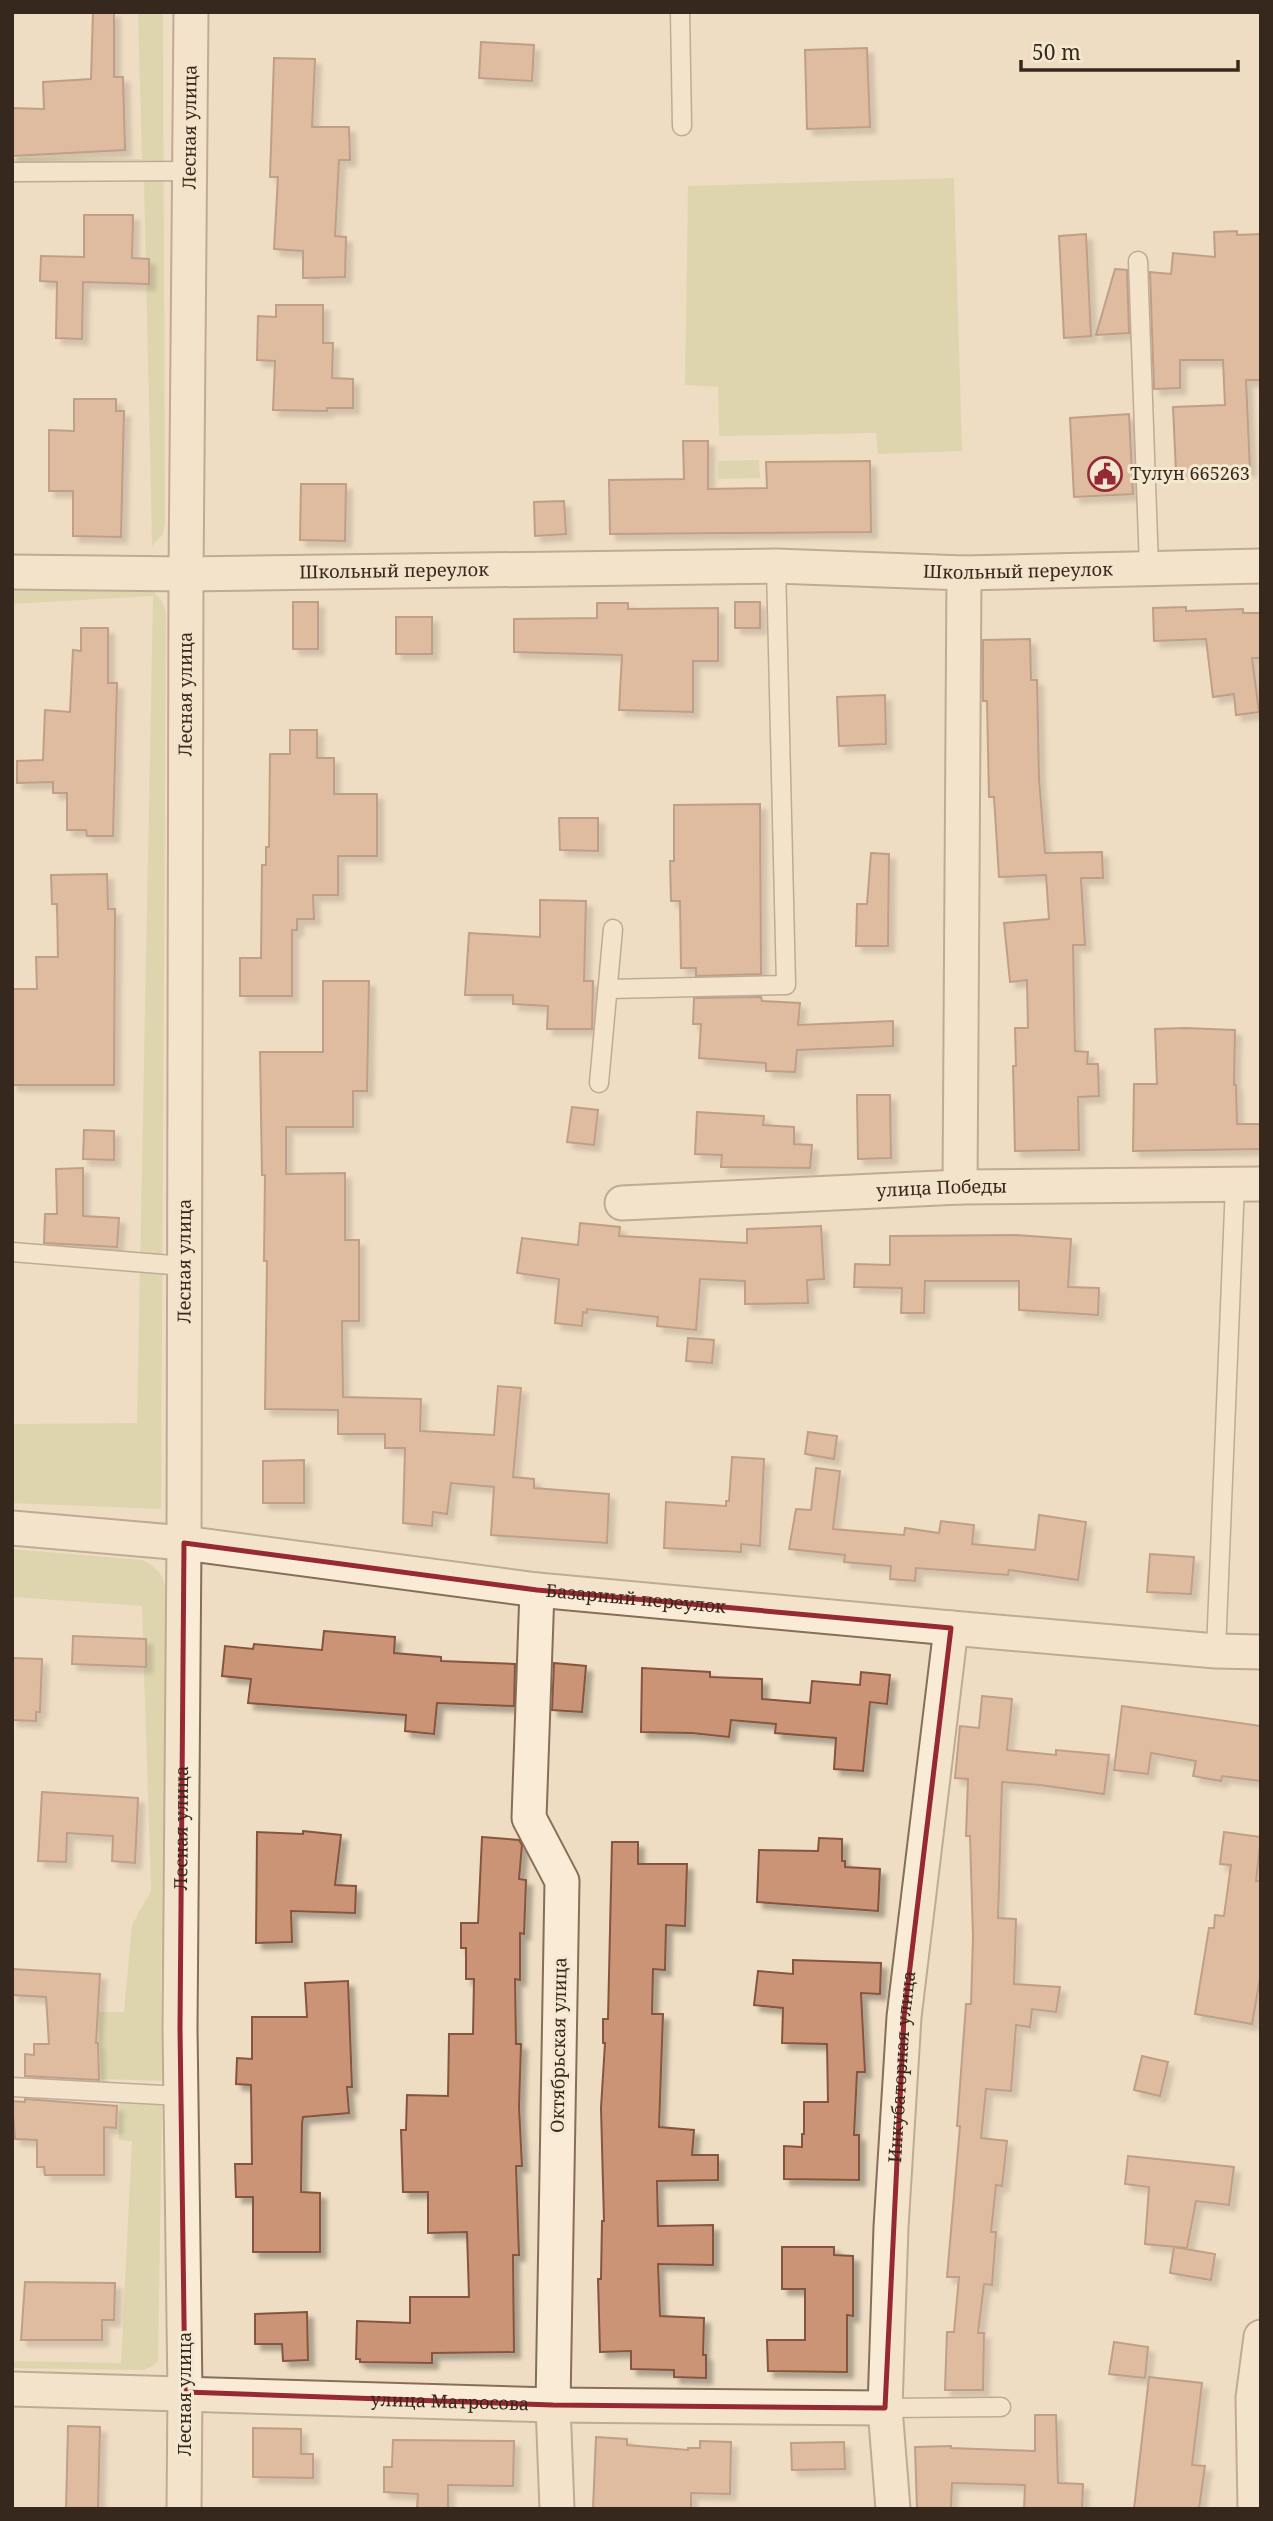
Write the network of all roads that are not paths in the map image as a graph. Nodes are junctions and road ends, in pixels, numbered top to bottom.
1 (191, 12) edge
2 (680, 12) edge
3 (682, 126) dead end
4 (189, 171) junction
5 (12, 172) edge
6 (1138, 261) dead end
7 (776, 566) junction
8 (1261, 566) edge
9 (1149, 568) junction
10 (12, 572) edge
11 (964, 573) junction
12 (186, 574) junction
13 (613, 929) dead end
14 (609, 989) junction
15 (599, 1083) dead end
16 (1248, 1184) edge
17 (960, 1187) junction
18 (622, 1203) dead end
19 (12, 1252) edge
20 (184, 1266) junction
21 (12, 1528) edge
22 (184, 1543) junction
23 (537, 1590) junction
24 (951, 1628) junction
25 (1216, 1651) junction
26 (1261, 1652) edge
27 (12, 2087) edge
28 (181, 2096) junction
29 (1261, 2337) edge
30 (12, 2389) edge
31 (186, 2392) junction
32 (553, 2405) junction
33 (885, 2407) junction
34 (1001, 2407) dead end
35 (184, 2509) edge
36 (557, 2509) edge
37 (893, 2509) edge
38 (1255, 2509) edge

1 - 4 street, Лесная улица
2 - 3 lane
4 - 5 lane
4 - 12 street, Лесная улица
6 - 9 lane
7 - 11 street, Школьный переулок
7 - 12 street, Школьный переулок
7 - 14 lane
8 - 9 street, Школьный переулок
9 - 11 street, Школьный переулок
10 - 12 street, Школьный переулок
11 - 17 street
12 - 20 street, Лесная улица
13 - 14 lane
14 - 15 lane
16 - 17 street, улица Победы
16 - 25 lane
17 - 18 street, улица Победы
19 - 20 lane
20 - 22 street, Лесная улица
21 - 22 street, Базарный переулок
22 - 23 street, Базарный переулок
22 - 28 street, Лесная улица
23 - 24 street, Базарный переулок
23 - 32 street, Октябрьская улица
24 - 25 street, Базарный переулок
24 - 33 street, Инкубаторная улица
25 - 26 street, Базарный переулок
27 - 28 lane
28 - 31 street, Лесная улица
29 - 38 street
30 - 31 street, улица Матросова
31 - 32 street, улица Матросова
31 - 35 street, Лесная улица
32 - 33 street, улица Матросова
32 - 36 street, Октябрьская улица
33 - 34 lane
33 - 37 street, Инкубаторная улица

